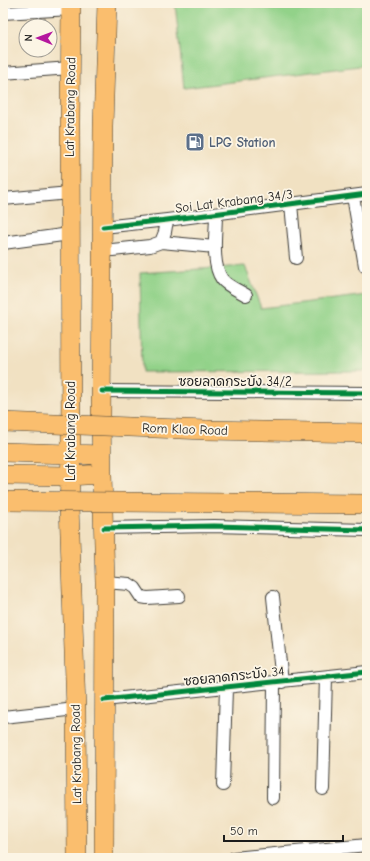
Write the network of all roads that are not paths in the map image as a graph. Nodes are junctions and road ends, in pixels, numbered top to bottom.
1 (107, 3) edge
2 (71, 6) edge
3 (3, 13) edge
4 (70, 68) junction
5 (3, 73) edge
6 (70, 193) junction
7 (367, 194) edge
8 (353, 196) junction
9 (3, 199) edge
10 (291, 204) junction
11 (216, 214) junction
12 (167, 220) junction
13 (103, 227) junction
14 (70, 234) junction
15 (161, 242) junction
16 (3, 243) edge
17 (215, 247) junction
18 (103, 251) junction
19 (296, 258) dead end
20 (365, 266) dead end
21 (246, 295) dead end
22 (102, 391) junction
23 (367, 393) edge
24 (3, 422) edge
25 (367, 433) edge
26 (3, 452) edge
27 (71, 454) junction
28 (102, 455) junction
29 (102, 474) junction
30 (3, 475) edge
31 (69, 476) junction
32 (3, 501) edge
33 (367, 504) edge
34 (104, 528) junction
35 (367, 530) edge
36 (105, 582) junction
37 (178, 596) dead end
38 (273, 597) dead end
39 (367, 672) edge
40 (326, 677) junction
41 (278, 682) junction
42 (226, 688) junction
43 (104, 700) junction
44 (76, 710) junction
45 (3, 717) edge
46 (223, 785) dead end
47 (323, 789) dead end
48 (273, 798) dead end
49 (367, 845) edge
50 (77, 858) edge
51 (104, 858) edge
52 (234, 858) edge

1 - 13 main road, Lat Krabang Road
2 - 3 street
2 - 4 main road, Lat Krabang Road
4 - 5 street
4 - 6 main road, Lat Krabang Road
6 - 9 street
6 - 14 main road, Lat Krabang Road
7 - 8 street, Soi Lat Krabang 34/3
8 - 10 street, Soi Lat Krabang 34/3
8 - 20 street
10 - 11 street, Soi Lat Krabang 34/3
10 - 19 street
11 - 12 street, Soi Lat Krabang 34/3
11 - 17 street
12 - 13 street, Soi Lat Krabang 34/3
12 - 15 street
13 - 18 main road, Lat Krabang Road
14 - 16 street
14 - 27 main road, Lat Krabang Road
15 - 17 street
15 - 18 street
17 - 21 street
18 - 22 main road, Lat Krabang Road
22 - 23 street, ซอยลาดกระบัง 34/2
22 - 28 main road, Lat Krabang Road
24 - 25 main road, Rom Klao Road, bridge
26 - 27 main road
27 - 28 main road
27 - 31 main road, Lat Krabang Road
28 - 29 main road, Lat Krabang Road
29 - 31 main road
29 - 34 main road, Lat Krabang Road
30 - 31 main road
31 - 44 main road, Lat Krabang Road
32 - 33 main road, bridge
34 - 35 street
34 - 36 main road, Lat Krabang Road
36 - 37 street
36 - 43 main road, Lat Krabang Road
38 - 41 street
39 - 40 street, ซอยลาดกระบัง 34
40 - 41 street, ซอยลาดกระบัง 34
40 - 47 street
41 - 42 street, ซอยลาดกระบัง 34
41 - 48 street
42 - 43 street, ซอยลาดกระบัง 34
42 - 46 street
43 - 51 main road, Lat Krabang Road
44 - 45 street
44 - 50 main road, Lat Krabang Road
49 - 52 street

